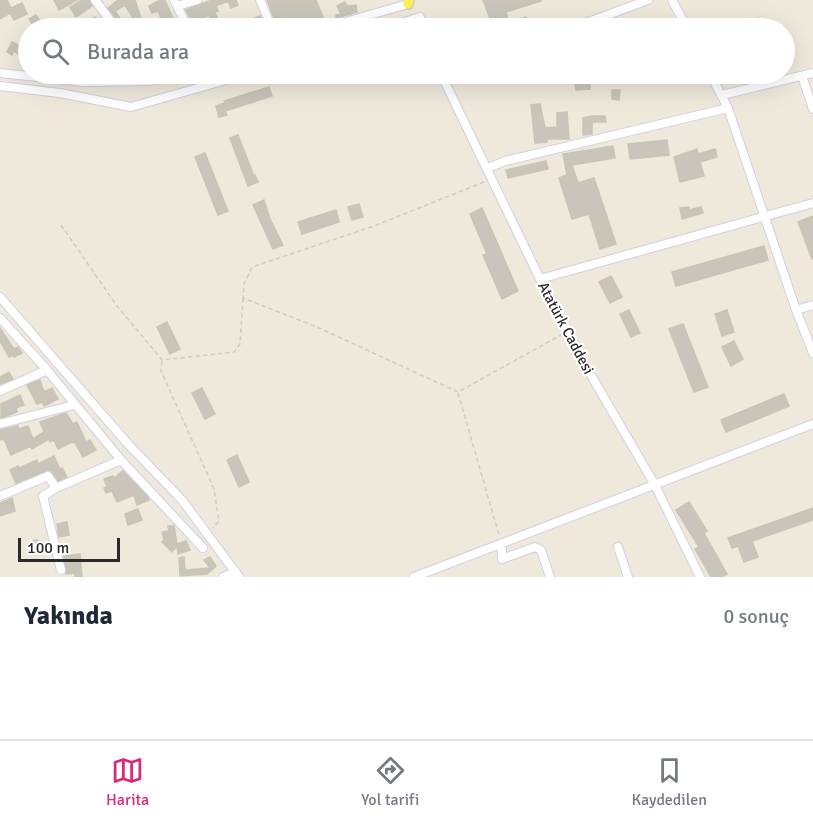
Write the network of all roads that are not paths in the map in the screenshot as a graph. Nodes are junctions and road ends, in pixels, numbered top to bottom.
1 (95, 0) edge
2 (196, 0) edge
3 (260, 0) edge
4 (648, 0) edge
5 (672, 0) edge
6 (409, 2) edge
7 (176, 3) edge
8 (108, 18) edge
9 (183, 18) edge
10 (268, 18) edge
11 (357, 18) edge
12 (599, 18) edge
13 (682, 18) edge
14 (0, 73) edge
15 (813, 73) edge
16 (18, 75) edge
17 (802, 76) junction
18 (795, 78) edge
19 (212, 84) edge
20 (446, 84) edge
21 (716, 84) edge
22 (768, 84) edge
23 (0, 86) edge
24 (722, 95) junction
25 (728, 108) junction
26 (813, 109) edge
27 (488, 168) junction
28 (813, 203) edge
29 (764, 216) junction
30 (540, 279) junction
31 (0, 297) edge
32 (813, 305) edge
33 (796, 310) junction
34 (0, 318) edge
35 (813, 353) edge
36 (47, 370) junction
37 (0, 391) edge
38 (74, 405) junction
39 (0, 424) edge
40 (813, 424) edge
41 (121, 460) junction
42 (655, 485) junction
43 (56, 488) junction
44 (0, 496) edge
45 (502, 543) junction
46 (618, 547) dead end
47 (203, 549) dead end
48 (61, 570) dead end
49 (237, 574) edge
50 (223, 577) edge
51 (414, 577) edge
52 (550, 577) edge
53 (628, 577) edge
54 (700, 577) edge

1 - 8 street
2 - 7 street
3 - 10 street
4 - 12 street
5 - 13 street
6 - 11 street
7 - 9 street
14 - 16 street
15 - 17 street
17 - 18 street
17 - 26 street
19 - 23 street
20 - 27 street, Atatürk Caddesi
21 - 24 street
22 - 24 street
24 - 25 street
25 - 27 street
25 - 29 street
27 - 30 street, Atatürk Caddesi
28 - 29 street
29 - 30 street
29 - 33 street
30 - 42 street, Atatürk Caddesi
31 - 49 street
32 - 33 street
33 - 35 street
34 - 36 street
36 - 37 street
36 - 38 street
38 - 39 street
38 - 41 street
40 - 42 street
41 - 43 street
41 - 47 street
42 - 45 street
42 - 54 street, Atatürk Caddesi
43 - 44 street
43 - 48 street
45 - 51 street
45 - 52 street
46 - 53 street
49 - 50 street

